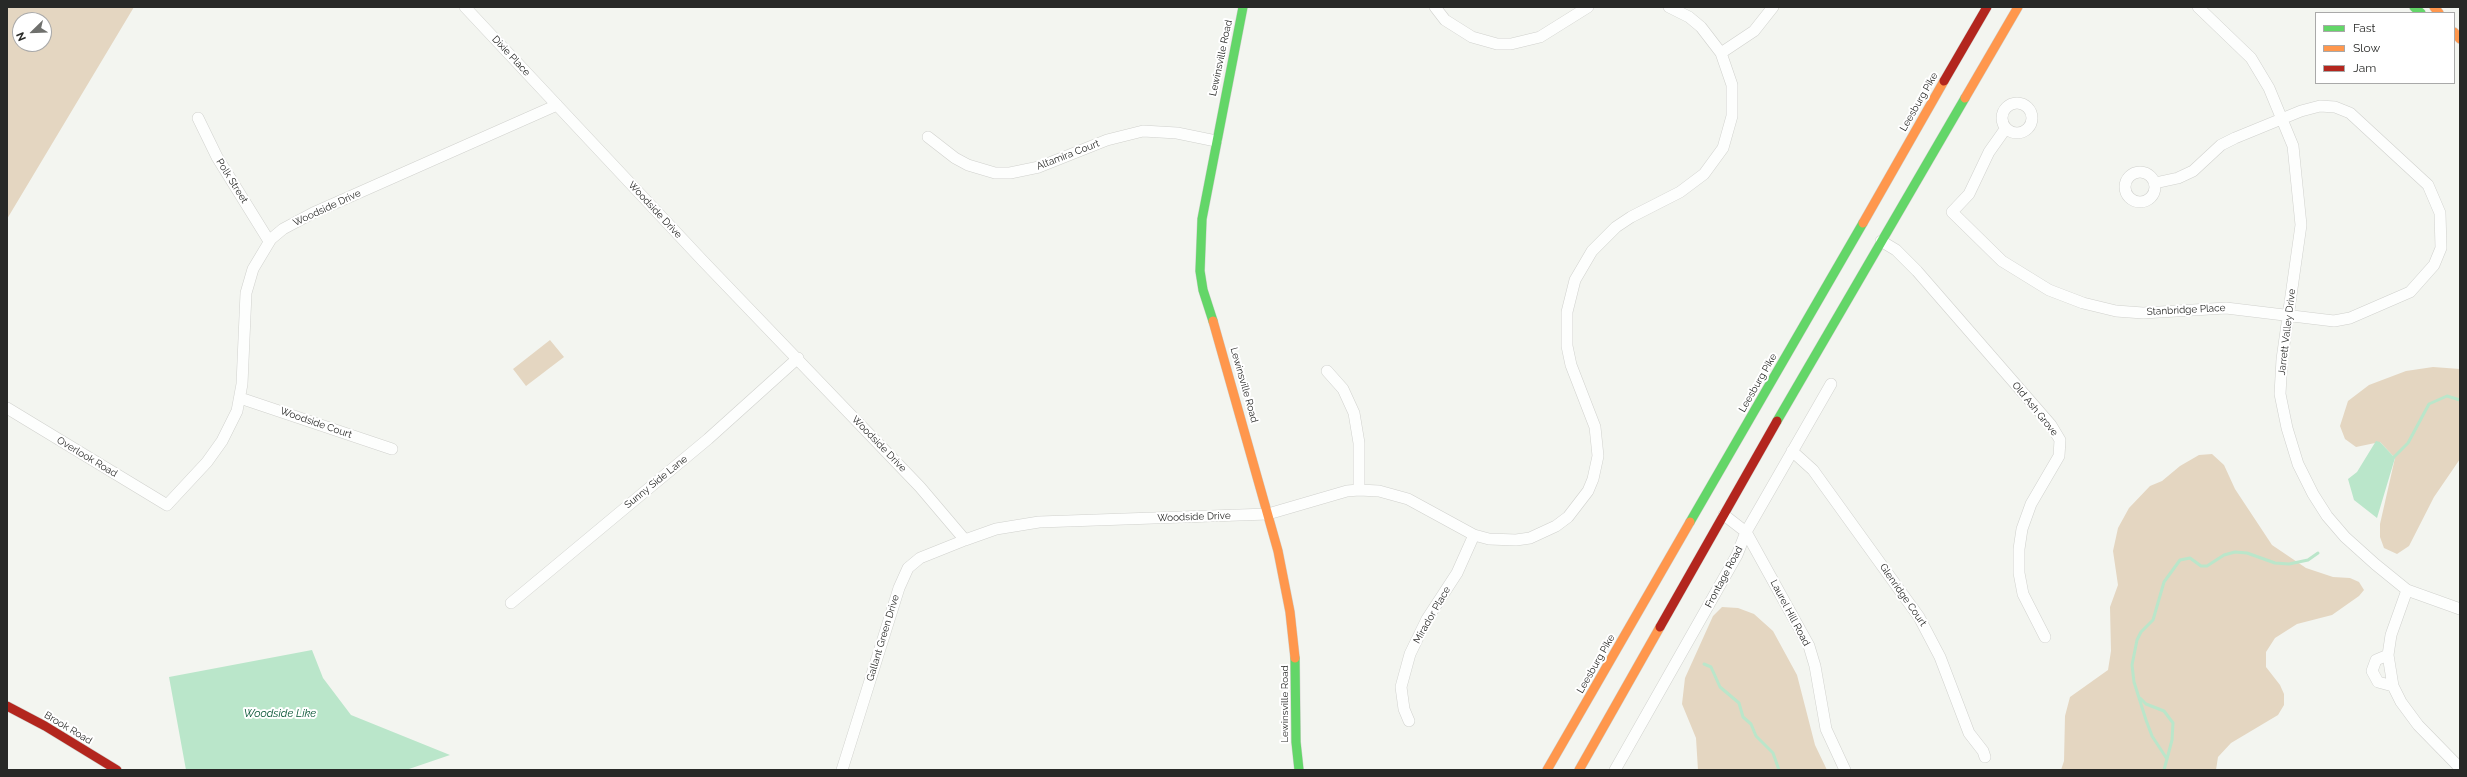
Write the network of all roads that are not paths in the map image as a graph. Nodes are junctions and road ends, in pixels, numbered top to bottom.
1 (465, 7) edge
2 (1243, 7) edge
3 (1435, 7) edge
4 (1588, 7) edge
5 (1669, 7) edge
6 (1773, 7) edge
7 (1976, 7) edge
8 (1987, 7) edge
9 (2018, 7) edge
10 (2198, 7) edge
11 (1721, 53) junction
12 (1949, 71) junction
13 (557, 105) junction
14 (198, 118) dead end
15 (2283, 118) junction
16 (2006, 128) dead end
17 (928, 137) dead end
18 (1216, 141) junction
19 (2155, 183) dead end
20 (269, 241) junction
21 (1881, 241) junction
22 (2287, 317) junction
23 (798, 358) junction
24 (1327, 371) dead end
25 (1831, 384) dead end
26 (240, 398) junction
27 (7, 408) edge
28 (392, 449) dead end
29 (1792, 451) junction
30 (1359, 490) junction
31 (167, 505) joint
32 (1268, 514) junction
33 (1724, 515) junction
34 (1746, 532) junction
35 (1474, 535) junction
36 (965, 540) junction
37 (2407, 590) junction
38 (511, 602) dead end
39 (2460, 609) edge
40 (2045, 637) dead end
41 (2388, 656) junction
42 (2393, 686) junction
43 (7, 706) edge
44 (1409, 721) dead end
45 (1985, 757) dead end
46 (2460, 768) edge
47 (117, 770) edge
48 (842, 770) edge
49 (1299, 770) edge
50 (1547, 770) edge
51 (1579, 770) edge
52 (1615, 770) edge
53 (1845, 770) edge

1 - 13 street, Dixie Place
2 - 18 main road, Lewinsville Road
3 - 4 street
5 - 11 street, Woodside Drive
6 - 11 street
7 - 12 main road
8 - 12 main road, Leesburg Pike
9 - 21 main road
10 - 15 street, Jarrett Valley Drive
11 - 35 street, Woodside Drive
12 - 50 main road, Leesburg Pike
13 - 20 street, Woodside Drive
13 - 23 street, Woodside Drive
14 - 20 street, Polk Street
15 - 19 street
15 - 22 street, Jarrett Valley Drive
15 - 22 street
16 - 22 street, Stanbridge Place
17 - 18 street, Altamira Court
18 - 32 main road, Lewinsville Road
20 - 26 street, Woodside Drive
21 - 33 main road
21 - 40 street, Old Ash Grove
22 - 37 street, Jarrett Valley Drive
23 - 36 street, Woodside Drive
23 - 38 street, Sunny Side Lane
24 - 30 street
25 - 29 street, Frontage Road
26 - 28 street, Woodside Court
26 - 31 street, Woodside Drive
27 - 31 street, Overlook Road
29 - 34 street, Frontage Road
29 - 45 street, Glenridge Court
30 - 32 street, Woodside Drive
30 - 35 street, Woodside Drive
32 - 36 street, Woodside Drive
32 - 49 main road, Lewinsville Road
33 - 34 street, Laurel Hill Road
33 - 51 main road
34 - 52 street, Frontage Road
34 - 53 street, Laurel Hill Road
35 - 44 street, Mirador Place
36 - 48 street, Gallant Green Drive
37 - 39 street, Jarrett Valley Drive
37 - 41 street
41 - 42 street
41 - 42 street
42 - 46 street
43 - 47 main road, Brook Road

